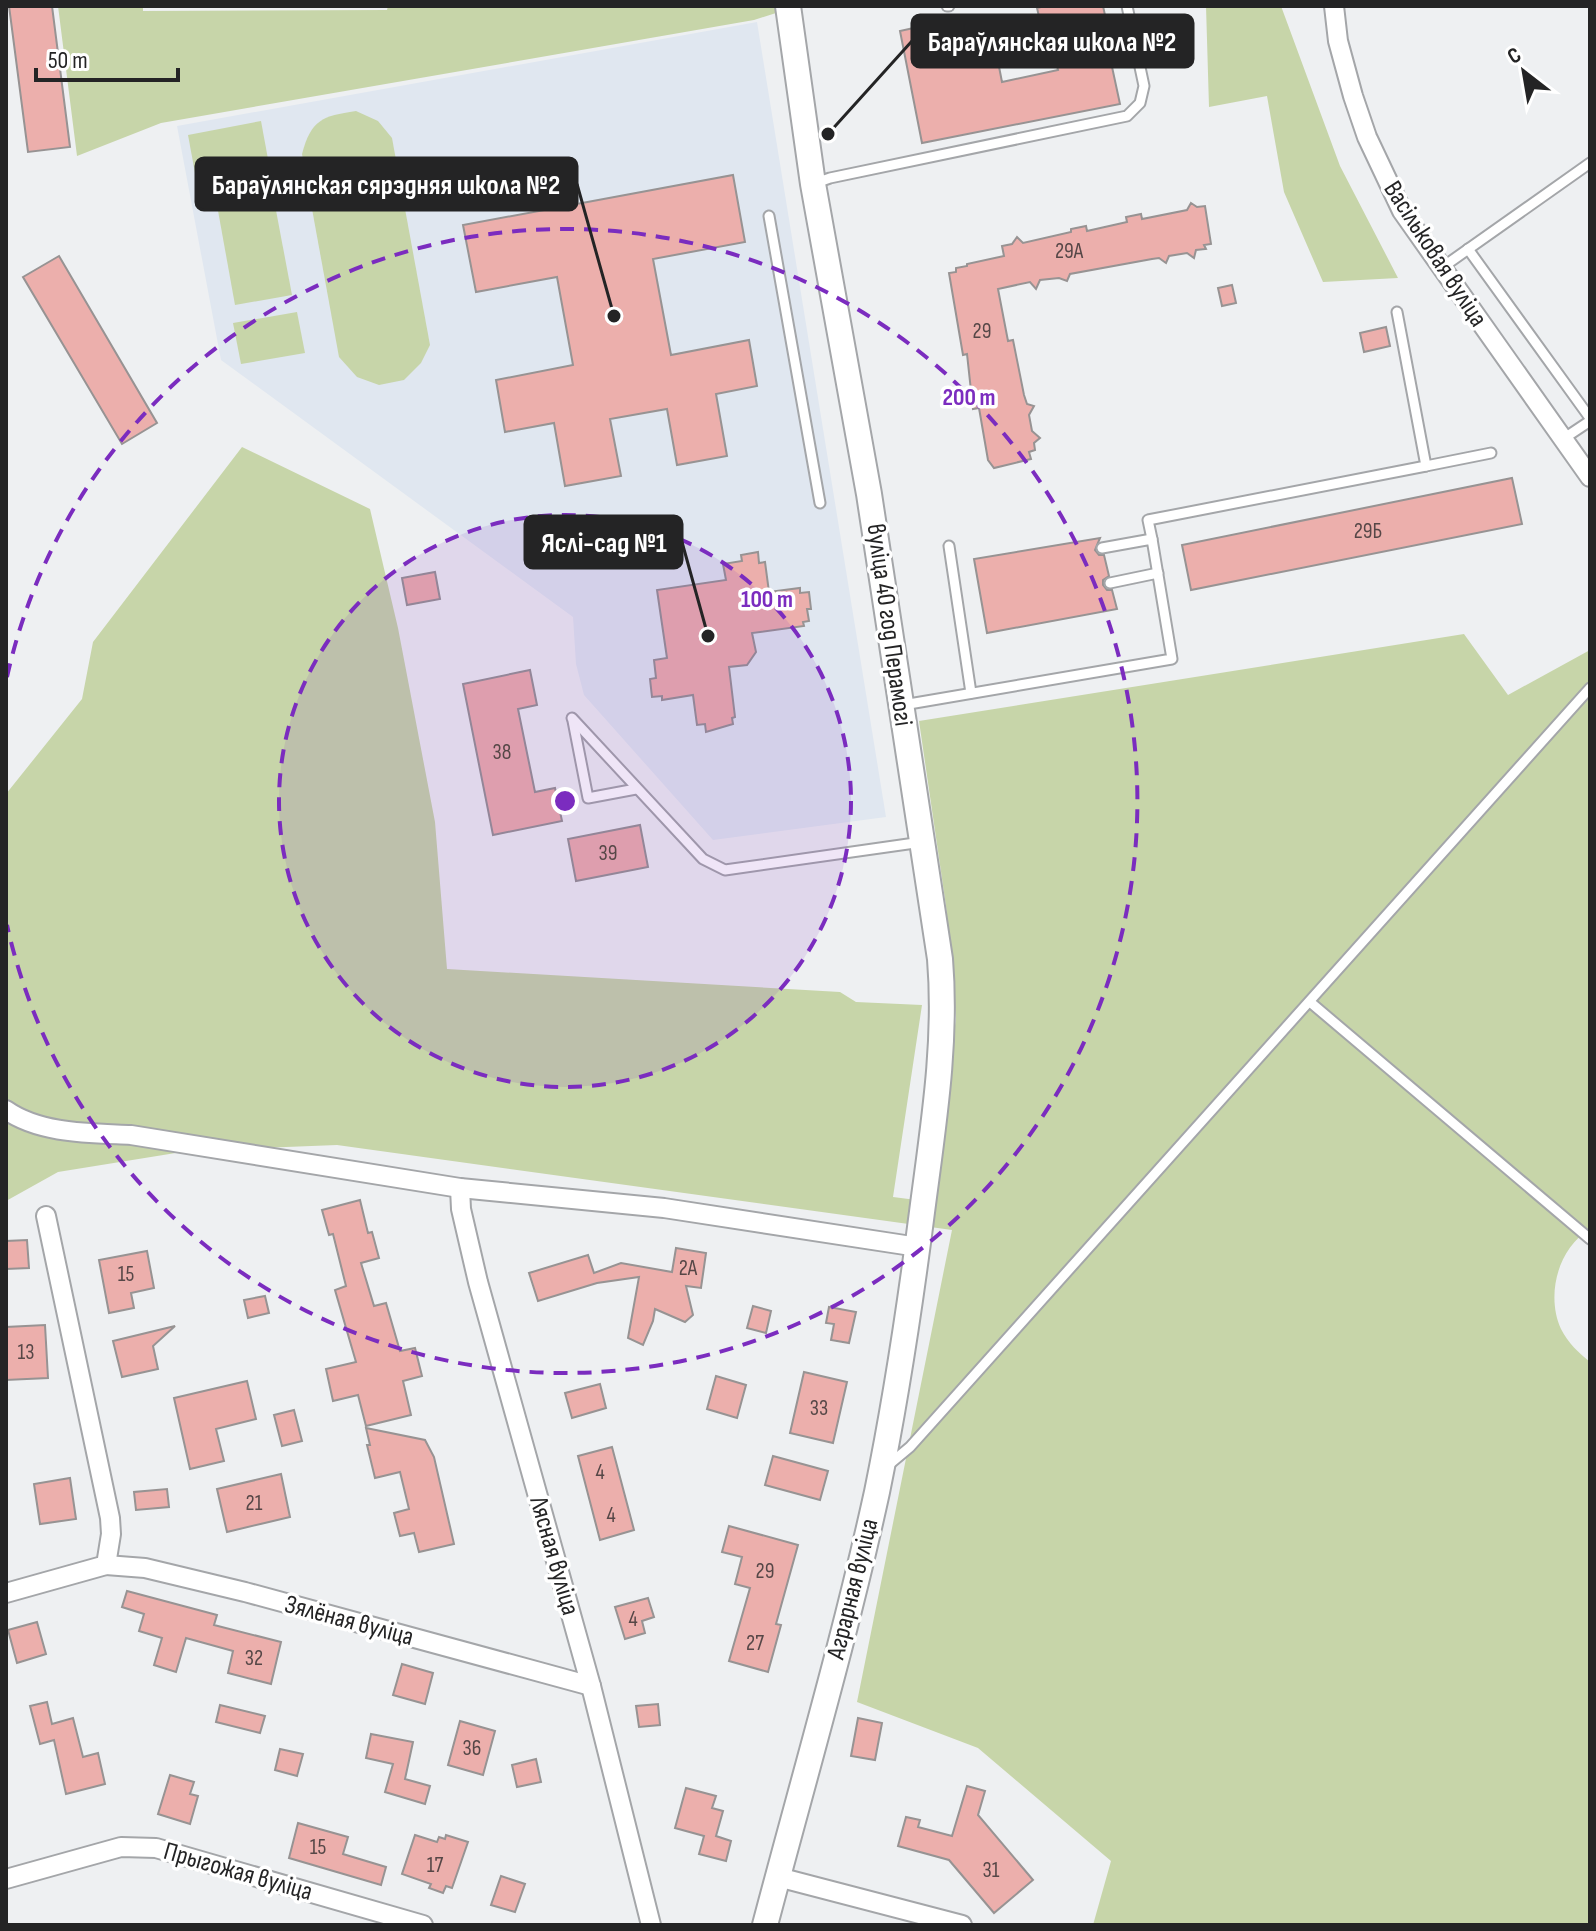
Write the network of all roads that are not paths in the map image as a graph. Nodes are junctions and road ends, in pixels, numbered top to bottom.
1 (788, 6) edge
2 (1127, 6) edge
3 (1334, 6) edge
4 (1590, 163) edge
5 (813, 184) junction
6 (769, 216) dead end
7 (1468, 249) junction
8 (1440, 269) junction
9 (1397, 312) dead end
10 (1590, 420) edge
11 (1563, 439) junction
12 (1491, 453) dead end
13 (1426, 466) junction
14 (1590, 477) edge
15 (820, 503) dead end
16 (1152, 539) junction
17 (949, 546) dead end
18 (1102, 548) dead end
19 (1158, 573) junction
20 (1110, 583) dead end
21 (1590, 688) edge
22 (971, 693) junction
23 (900, 705) junction
24 (636, 789) junction
25 (922, 842) junction
26 (1310, 1002) junction
27 (6, 1110) edge
28 (460, 1188) junction
29 (46, 1216) dead end
30 (1590, 1239) edge
31 (918, 1247) junction
32 (881, 1471) junction
33 (106, 1565) junction
34 (6, 1593) edge
35 (591, 1686) junction
36 (778, 1877) junction
37 (6, 1879) edge
38 (423, 1925) edge
39 (651, 1925) edge
40 (765, 1925) edge
41 (962, 1925) edge

1 - 5 street, вуліца 40 год Перамогі
2 - 5 lane
3 - 8 street, Васільковая вуліца
4 - 7 lane
5 - 23 street, вуліца 40 год Перамогі
6 - 15 lane
7 - 8 lane
7 - 10 lane
8 - 11 street, Васільковая вуліца
9 - 13 lane
10 - 11 lane
11 - 14 street, Васільковая вуліца
12 - 13 lane
13 - 16 lane
16 - 18 lane
16 - 19 lane
17 - 22 lane
19 - 20 lane
19 - 22 lane
21 - 26 lane
22 - 23 lane
23 - 25 street, вуліца 40 год Перамогі
24 - 24 lane
24 - 25 lane
25 - 31 street, вуліца 40 год Перамогі
26 - 30 lane
26 - 32 lane
27 - 28 street
28 - 31 street
28 - 35 street, Лясная вуліца
29 - 33 street
31 - 32 street, Аграрная вуліца
32 - 36 street, Аграрная вуліца
33 - 34 street, Зялёная вуліца
33 - 35 street, Зялёная вуліца
35 - 39 street, Лясная вуліца
36 - 40 street, Аграрная вуліца
36 - 41 street
37 - 38 street, Прыгожая вуліца

